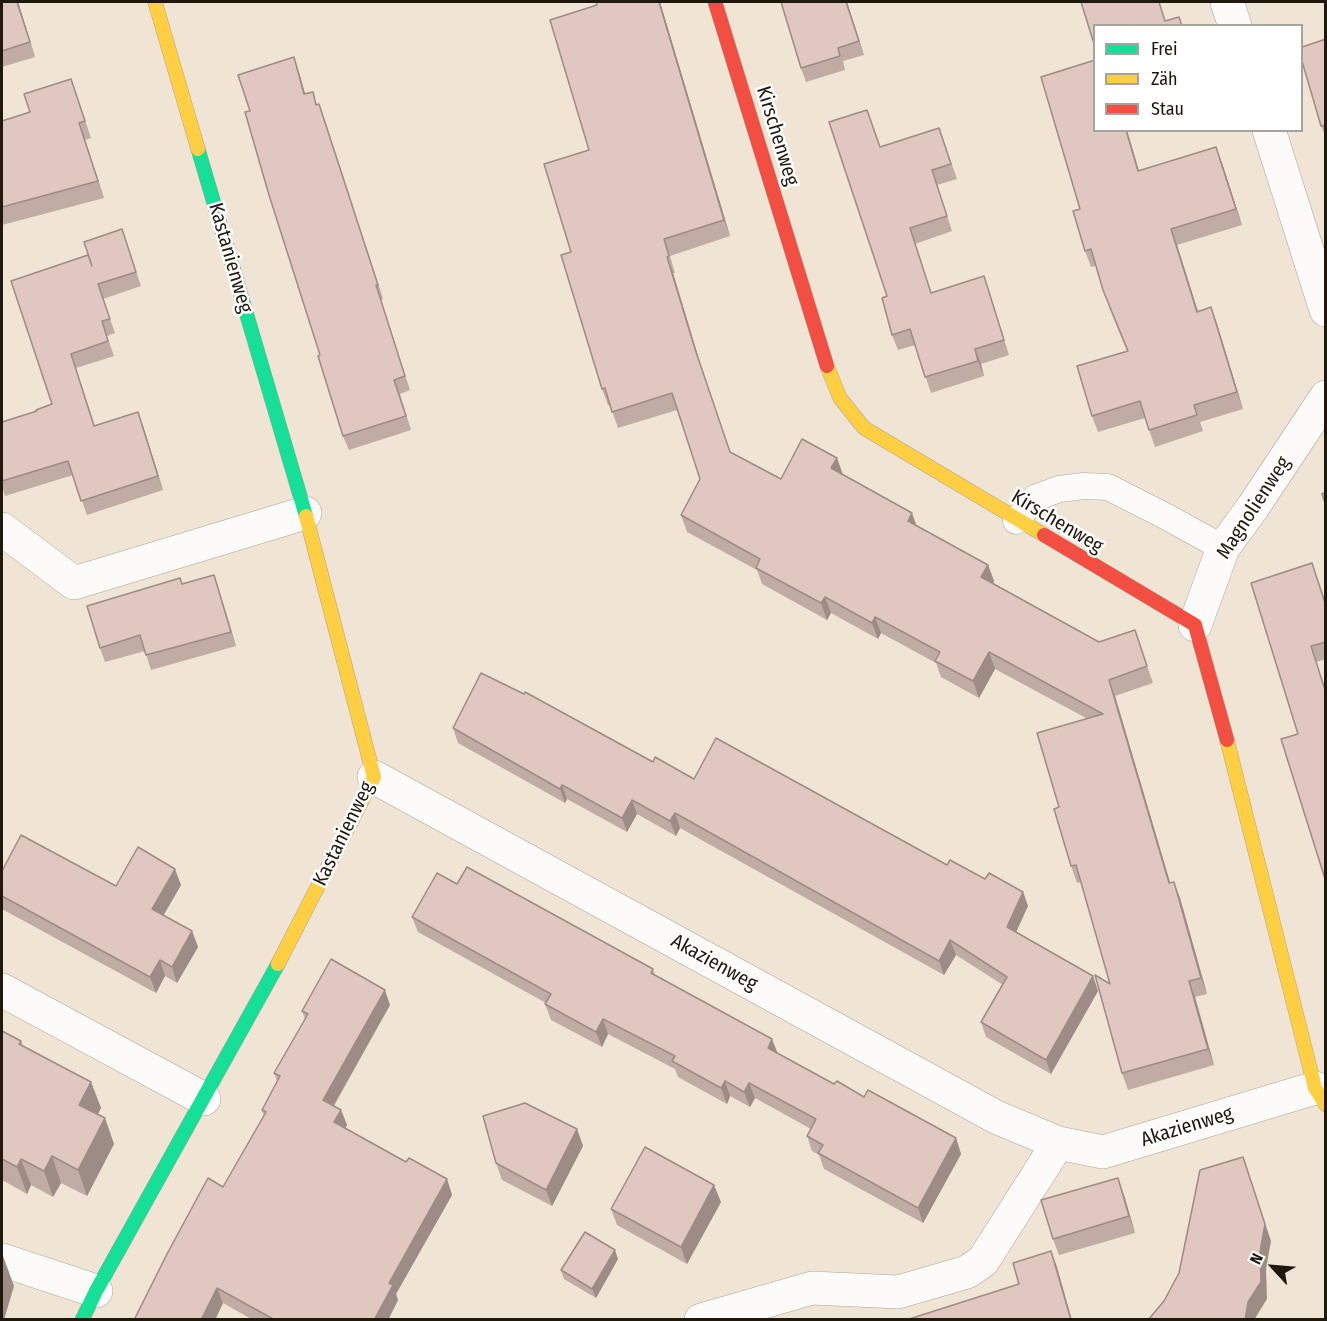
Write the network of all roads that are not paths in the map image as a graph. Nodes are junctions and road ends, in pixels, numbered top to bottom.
1 (155, 2) edge
2 (715, 2) edge
3 (1227, 2) edge
4 (1234, 24) edge
5 (1270, 132) edge
6 (1324, 302) edge
7 (1326, 397) edge
8 (304, 513) junction
9 (1016, 521) junction
10 (2, 529) edge
11 (1223, 548) junction
12 (1195, 625) junction
13 (374, 777) junction
14 (2, 990) edge
15 (1320, 1097) edge
16 (204, 1099) junction
17 (1058, 1143) junction
18 (2, 1260) edge
19 (89, 1305) edge
20 (701, 1320) edge

1 - 8 street, Kastanienweg
2 - 9 street, Kirschenweg
3 - 4 street
5 - 6 street
7 - 11 street, Magnolienweg
8 - 10 street
8 - 13 street, Kastanienweg
9 - 11 lane
9 - 12 street, Kirschenweg
11 - 12 street, Magnolienweg
12 - 15 street
13 - 16 street, Kastanienweg
13 - 17 street, Akazienweg
14 - 16 street
15 - 17 street, Akazienweg
16 - 19 street, Kastanienweg
17 - 20 street
18 - 19 street, Kastanienweg

